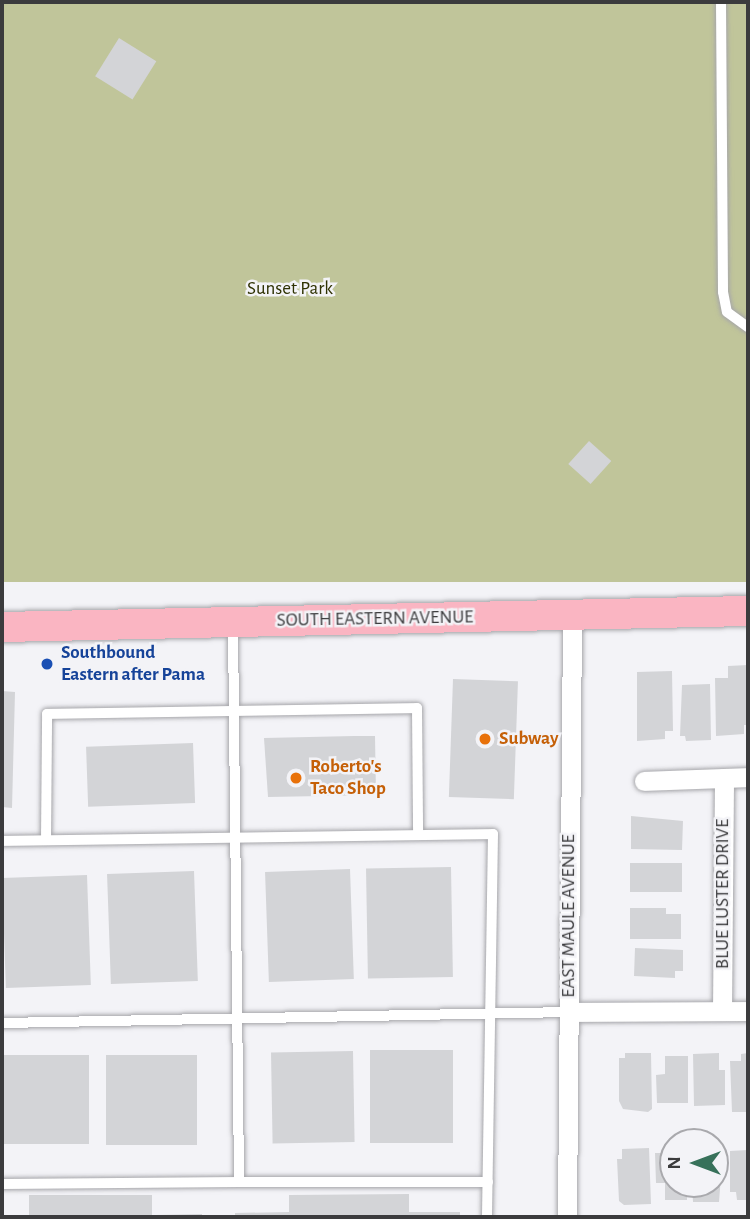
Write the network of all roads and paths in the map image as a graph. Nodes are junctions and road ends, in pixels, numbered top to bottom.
1 (721, 2) edge
2 (748, 327) edge
3 (748, 611) edge
4 (572, 615) junction
5 (233, 622) junction
6 (2, 628) edge
7 (233, 711) junction
8 (748, 777) edge
9 (724, 778) junction
10 (644, 781) dead end
11 (418, 835) junction
12 (234, 837) junction
13 (46, 840) junction
14 (2, 841) edge
15 (722, 1011) junction
16 (748, 1011) edge
17 (490, 1012) junction
18 (569, 1012) junction
19 (237, 1018) junction
20 (2, 1023) edge
21 (239, 1182) junction
22 (488, 1182) junction
23 (2, 1184) edge
24 (487, 1217) edge
25 (567, 1217) edge

1 - 2 lane
3 - 4 main road, SOUTH EASTERN AVENUE
4 - 5 main road, SOUTH EASTERN AVENUE
4 - 18 street, EAST MAULE AVENUE
5 - 6 main road, SOUTH EASTERN AVENUE
5 - 7 lane
7 - 11 lane
7 - 12 lane
7 - 13 lane
8 - 9 street
9 - 10 street
9 - 15 street, BLUE LUSTER DRIVE
11 - 12 lane
11 - 17 lane
12 - 13 lane
12 - 19 lane
13 - 14 lane
15 - 16 street
15 - 18 street
17 - 18 lane
17 - 19 lane
17 - 22 lane
18 - 25 street, EAST MAULE AVENUE
19 - 20 lane
19 - 21 lane
21 - 22 lane
21 - 23 lane
22 - 24 lane

